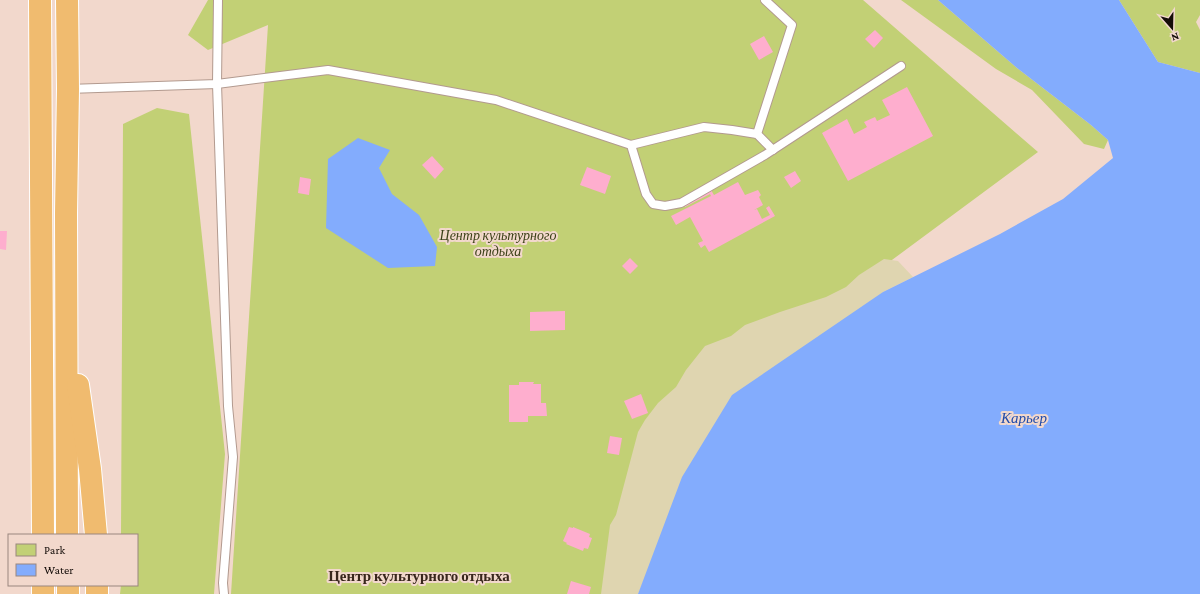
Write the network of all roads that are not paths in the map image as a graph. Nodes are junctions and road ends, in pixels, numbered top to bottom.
1 (40, 0) edge
2 (67, 0) edge
3 (218, 0) edge
4 (766, 0) edge
5 (901, 66) dead end
6 (217, 84) junction
7 (68, 89) junction
8 (757, 134) junction
9 (631, 146) junction
10 (773, 150) junction
11 (66, 293) junction
12 (43, 534) edge
13 (68, 534) edge
14 (96, 534) edge
15 (224, 594) edge

1 - 12 highway
2 - 7 highway
3 - 6 lane
4 - 8 lane
5 - 10 lane
6 - 7 lane
6 - 9 lane
6 - 15 lane
7 - 11 highway
8 - 9 lane
8 - 10 lane
9 - 10 lane
11 - 13 highway
11 - 14 highway

